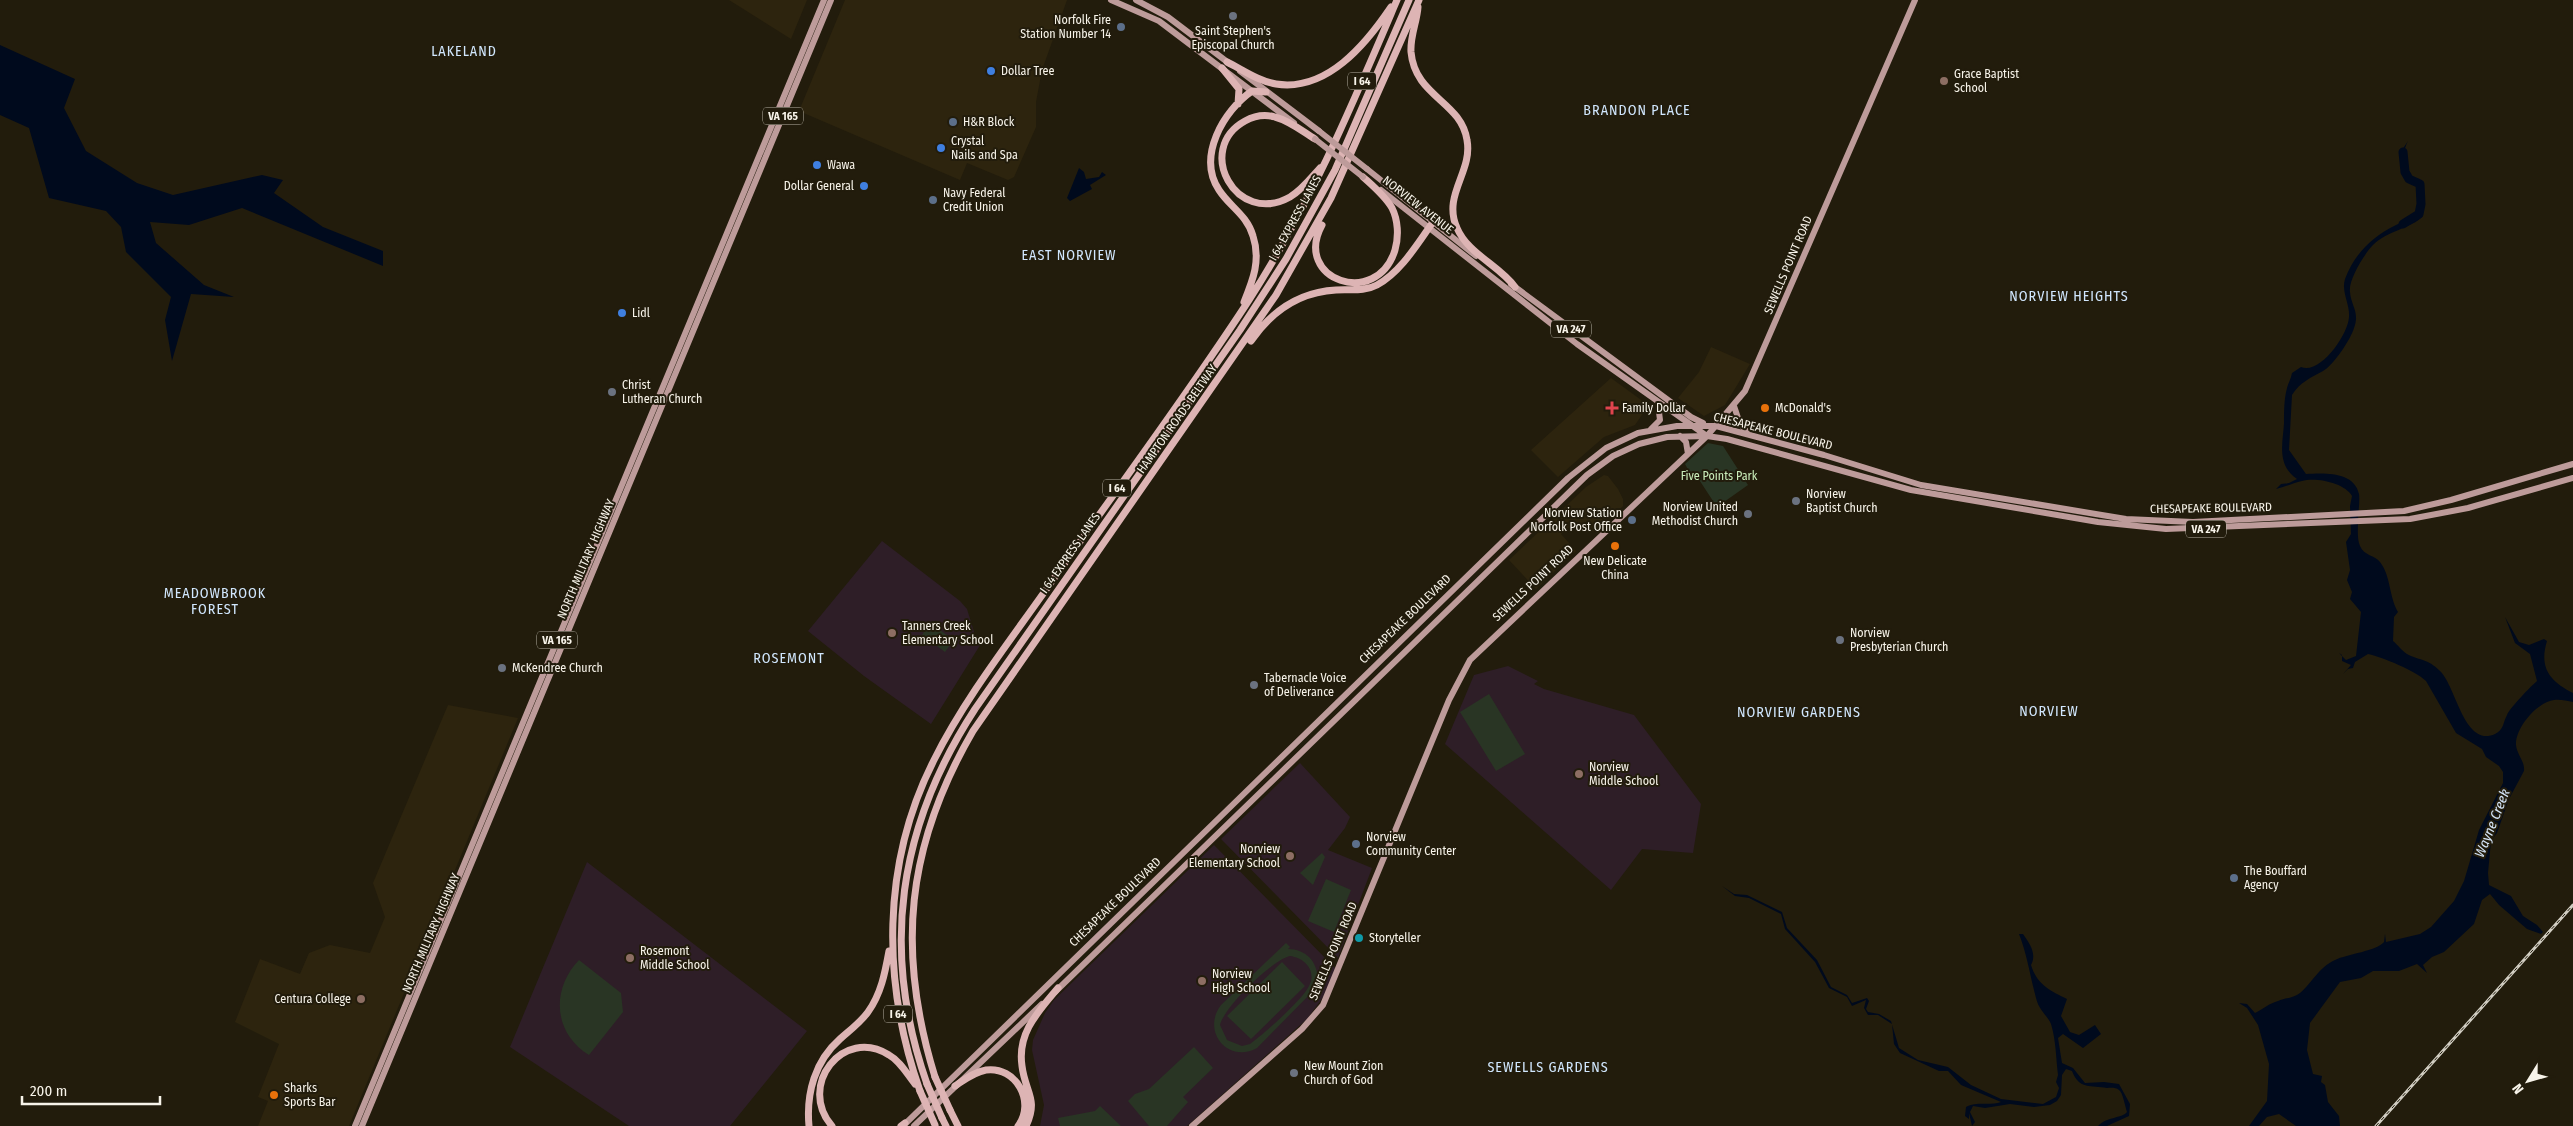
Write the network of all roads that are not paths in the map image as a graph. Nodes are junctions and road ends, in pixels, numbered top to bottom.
1 (824, 0) edge
2 (831, 0) edge
3 (1111, 0) edge
4 (1136, 0) edge
5 (1396, 0) edge
6 (1409, 0) edge
7 (1419, 0) edge
8 (1915, 0) edge
9 (1227, 62) junction
10 (1222, 68) junction
11 (1252, 91) junction
12 (1266, 92) junction
13 (1238, 105) junction
14 (1315, 139) junction
15 (1326, 162) junction
16 (1363, 177) junction
17 (1330, 200) junction
18 (1431, 225) junction
19 (1515, 287) junction
20 (1238, 316) junction
21 (1206, 396) junction
22 (1658, 402) junction
23 (1734, 406) junction
24 (1688, 425) junction
25 (1716, 426) junction
26 (1651, 430) junction
27 (1748, 434) junction
28 (1680, 436) junction
29 (1707, 436) junction
30 (1688, 454) junction
31 (2573, 464) edge
32 (1579, 467) junction
33 (1587, 475) junction
34 (2573, 478) edge
35 (460, 882) junction
36 (441, 929) junction
37 (892, 934) junction
38 (1058, 988) junction
39 (954, 1086) junction
40 (920, 1091) junction
41 (954, 1118) junction
42 (903, 1125) edge
43 (936, 1125) edge
44 (355, 1126) edge
45 (362, 1126) edge
46 (809, 1126) edge
47 (832, 1126) edge
48 (914, 1126) edge
49 (946, 1126) edge
50 (958, 1126) edge
51 (962, 1126) edge
52 (1018, 1126) edge
53 (1026, 1126) edge
54 (1192, 1126) edge

1 - 35 main road, NORTH MILITARY HIGHWAY / VA 165
2 - 35 main road, NORTH MILITARY HIGHWAY / VA 165
3 - 10 main road, NORVIEW AVENUE / VA 247
4 - 9 main road, NORVIEW AVENUE / VA 247
5 - 9 highway
5 - 15 highway, HAMPTON ROADS BELTWAY / I 64
6 - 49 highway, I 64 EXPRESS LANES, bridge
7 - 17 highway, HAMPTON ROADS BELTWAY / I 64
7 - 19 highway
8 - 23 main road, SEWELLS POINT ROAD
9 - 12 main road, NORVIEW AVENUE / VA 247
10 - 11 main road, NORVIEW AVENUE / VA 247
10 - 13 highway
11 - 12 highway
11 - 13 highway
11 - 14 main road, NORVIEW AVENUE / VA 247
12 - 18 main road, NORVIEW AVENUE / VA 247, bridge
13 - 20 highway
14 - 15 highway
14 - 16 main road, NORVIEW AVENUE / VA 247, bridge
15 - 20 highway, HAMPTON ROADS BELTWAY / I 64
16 - 17 highway
16 - 18 main road, NORVIEW AVENUE / VA 247
17 - 21 highway, HAMPTON ROADS BELTWAY / I 64
18 - 19 main road, NORVIEW AVENUE / VA 247
18 - 21 highway
18 - 22 main road, NORVIEW AVENUE / VA 247
19 - 25 main road, NORVIEW AVENUE / VA 247
20 - 37 highway, HAMPTON ROADS BELTWAY / I 64
21 - 41 highway, HAMPTON ROADS BELTWAY / I 64, bridge
22 - 24 main road, NORVIEW AVENUE / VA 247
22 - 26 main road
23 - 25 main road, SEWELLS POINT ROAD
23 - 27 main road
24 - 25 main road, CHESAPEAKE BOULEVARD
24 - 26 main road, CHESAPEAKE BOULEVARD
24 - 29 main road, NORVIEW AVENUE / VA 247
25 - 27 main road, CHESAPEAKE BOULEVARD / VA 247
25 - 29 main road, SEWELLS POINT ROAD
26 - 32 main road, CHESAPEAKE BOULEVARD
27 - 31 main road, CHESAPEAKE BOULEVARD / VA 247
28 - 29 main road, CHESAPEAKE BOULEVARD
28 - 30 main road
28 - 33 main road, CHESAPEAKE BOULEVARD
29 - 30 main road, SEWELLS POINT ROAD
29 - 34 main road, CHESAPEAKE BOULEVARD / VA 247
30 - 54 main road, SEWELLS POINT ROAD
32 - 33 main road
32 - 42 main road, CHESAPEAKE BOULEVARD
33 - 38 main road, CHESAPEAKE BOULEVARD
35 - 36 main road, NORTH MILITARY HIGHWAY / VA 165
36 - 44 main road, NORTH MILITARY HIGHWAY / VA 165
36 - 45 main road, NORTH MILITARY HIGHWAY / VA 165
37 - 40 highway, HAMPTON ROADS BELTWAY / I 64
37 - 46 highway
38 - 39 main road, CHESAPEAKE BOULEVARD
38 - 53 highway
39 - 48 main road, CHESAPEAKE BOULEVARD
39 - 52 highway
40 - 43 highway, HAMPTON ROADS BELTWAY / I 64, bridge
40 - 47 highway
41 - 50 highway, HAMPTON ROADS BELTWAY / I 64
41 - 51 highway

